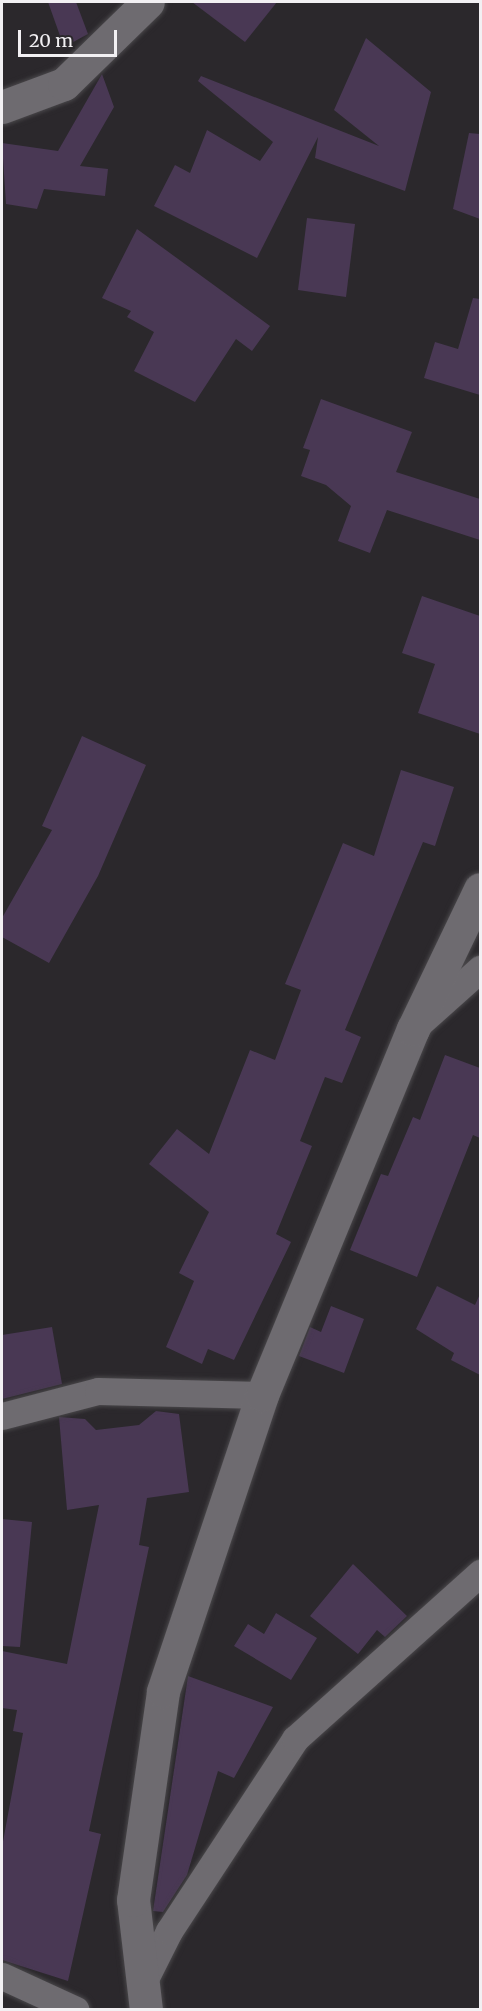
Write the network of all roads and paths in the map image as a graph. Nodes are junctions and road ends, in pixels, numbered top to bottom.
1 (148, 2) edge
2 (2, 107) edge
3 (480, 889) edge
4 (480, 969) edge
5 (413, 1029) junction
6 (262, 1395) junction
7 (2, 1416) edge
8 (480, 1573) edge
9 (2, 1976) edge
10 (144, 1998) edge
11 (76, 2010) edge

1 - 2 street
3 - 5 street
4 - 5 street
5 - 6 street
6 - 7 street
6 - 10 street
8 - 10 street
9 - 11 street

